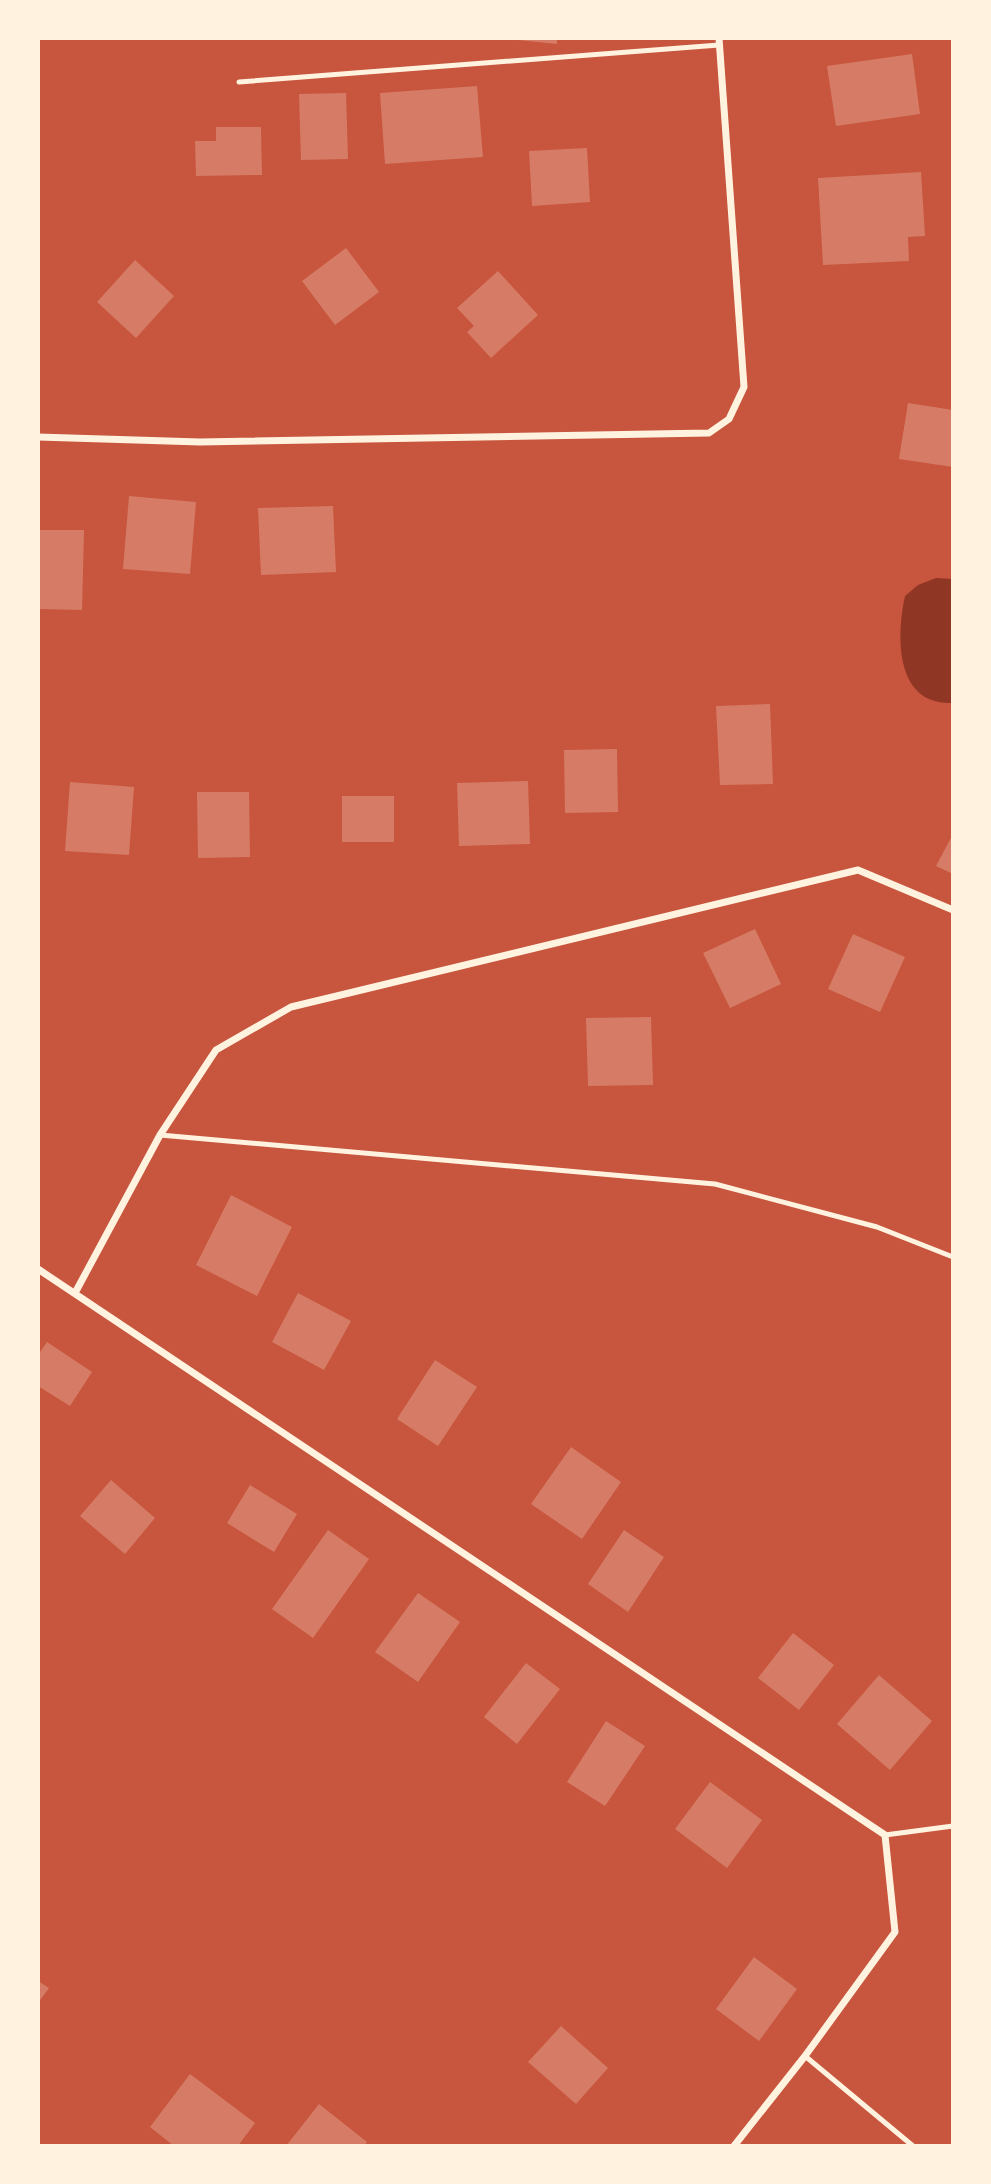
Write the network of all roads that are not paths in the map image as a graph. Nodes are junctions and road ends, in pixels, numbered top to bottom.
1 (719, 42) edge
2 (239, 82) dead end
3 (38, 437) edge
4 (953, 910) edge
5 (160, 1135) junction
6 (953, 1258) edge
7 (38, 1269) edge
8 (75, 1293) junction
9 (953, 1826) edge
10 (885, 1835) junction
11 (805, 2056) junction
12 (734, 2146) edge
13 (913, 2146) edge

1 - 2 lane
1 - 3 street
4 - 5 street
5 - 6 lane
5 - 8 street
7 - 8 street
8 - 10 street
9 - 10 lane
10 - 11 street
11 - 12 street
11 - 13 lane

